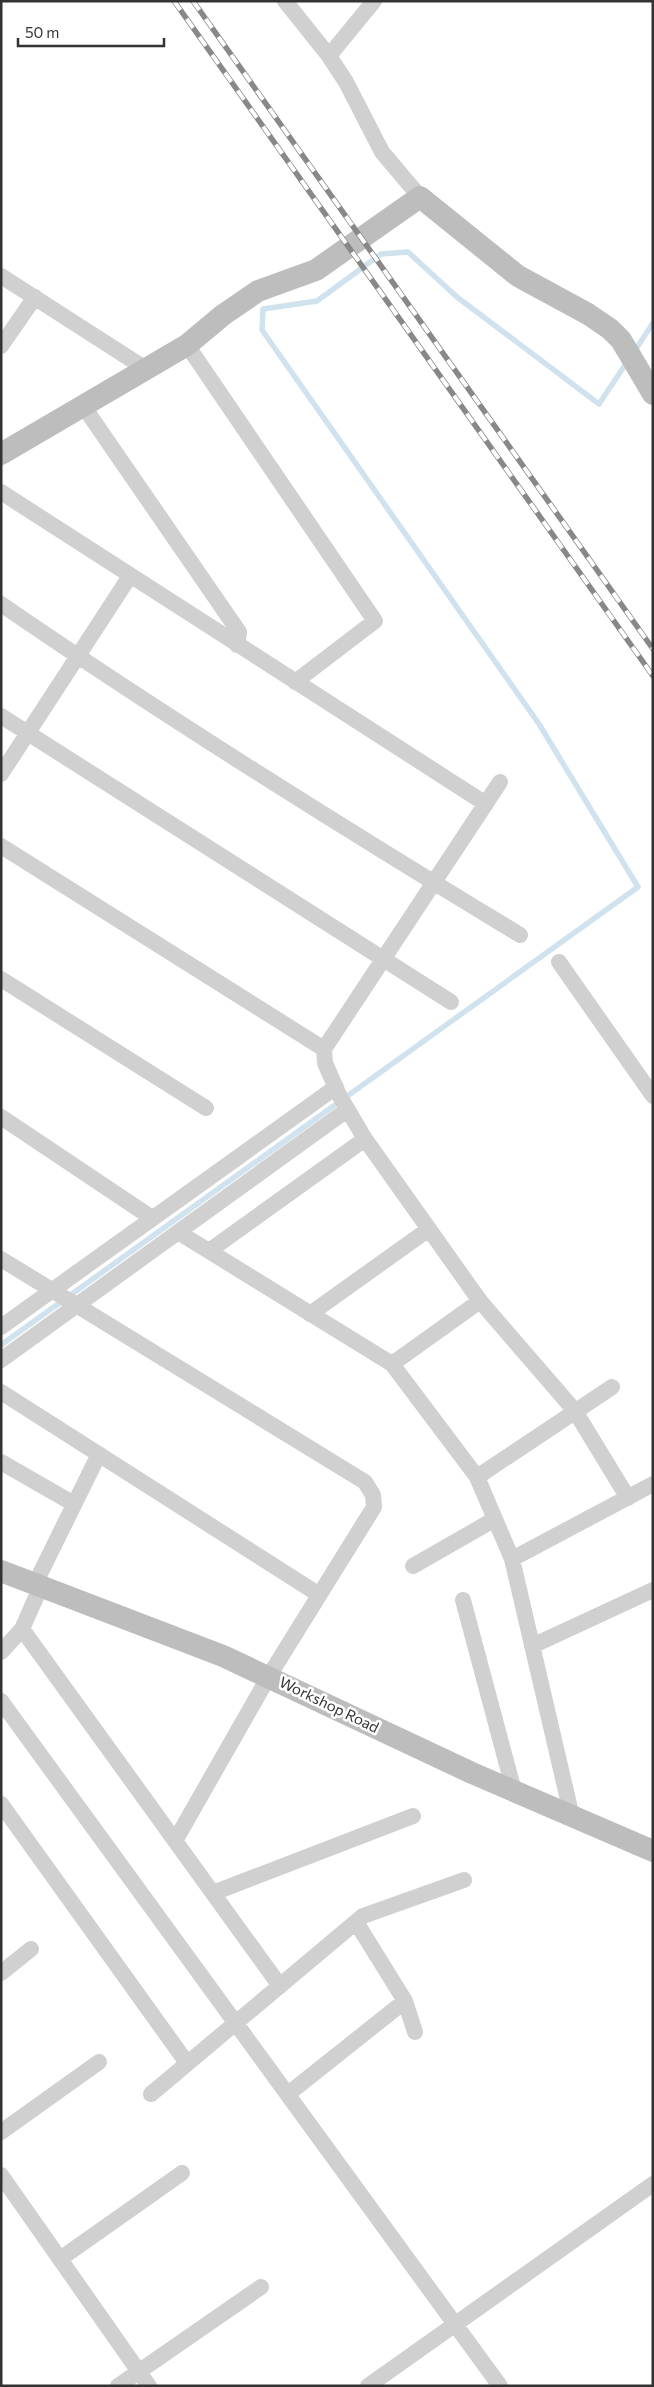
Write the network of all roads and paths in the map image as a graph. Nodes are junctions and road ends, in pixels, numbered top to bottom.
1 (285, 1) edge
2 (374, 1) edge
3 (329, 56) junction
4 (420, 197) junction
5 (1, 276) edge
6 (35, 297) junction
7 (187, 345) junction
8 (1, 346) edge
9 (146, 369) junction
10 (653, 394) edge
11 (84, 407) junction
12 (1, 454) edge
13 (1, 492) edge
14 (130, 576) junction
15 (1, 604) edge
16 (237, 645) junction
17 (78, 657) junction
18 (295, 682) junction
19 (1, 716) edge
20 (28, 734) junction
21 (1, 774) edge
22 (500, 782) dead end
23 (486, 804) junction
24 (1, 846) edge
25 (434, 883) junction
26 (520, 935) dead end
27 (383, 959) junction
28 (559, 962) dead end
29 (1, 979) edge
30 (451, 1002) dead end
31 (324, 1049) junction
32 (653, 1096) edge
33 (342, 1099) junction
34 (206, 1108) dead end
35 (1, 1117) edge
36 (365, 1139) junction
37 (152, 1218) junction
38 (429, 1230) junction
39 (178, 1232) junction
40 (210, 1251) junction
41 (1, 1259) edge
42 (64, 1299) junction
43 (480, 1301) junction
44 (310, 1314) junction
45 (1, 1327) edge
46 (1, 1360) edge
47 (392, 1364) junction
48 (612, 1387) dead end
49 (1, 1392) edge
50 (575, 1411) junction
51 (99, 1454) junction
52 (1, 1462) edge
53 (477, 1477) junction
54 (653, 1484) edge
55 (628, 1498) junction
56 (74, 1504) junction
57 (495, 1519) junction
58 (512, 1559) junction
59 (413, 1566) dead end
60 (1, 1571) edge
61 (38, 1585) junction
62 (653, 1590) edge
63 (318, 1594) junction
64 (463, 1600) dead end
65 (22, 1629) junction
66 (532, 1646) junction
67 (1, 1652) edge
68 (269, 1676) junction
69 (1, 1701) edge
70 (514, 1792) junction
71 (1, 1804) edge
72 (413, 1816) dead end
73 (572, 1817) junction
74 (175, 1841) junction
75 (653, 1851) edge
76 (464, 1880) dead end
77 (213, 1893) junction
78 (356, 1922) junction
79 (31, 1949) dead end
80 (1, 1973) edge
81 (280, 1986) junction
82 (405, 2001) junction
83 (236, 2022) junction
84 (415, 2032) dead end
85 (99, 2062) dead end
86 (187, 2064) junction
87 (151, 2094) dead end
88 (288, 2094) junction
89 (1, 2132) edge
90 (182, 2173) dead end
91 (1, 2175) edge
92 (653, 2184) edge
93 (60, 2259) junction
94 (261, 2287) dead end
95 (456, 2324) junction
96 (139, 2372) junction
97 (118, 2386) edge
98 (149, 2386) edge
99 (368, 2386) edge
100 (500, 2386) edge

1 - 3 street
2 - 3 street
3 - 4 street
4 - 7 street
4 - 10 street
5 - 6 street
6 - 8 street
6 - 9 street
7 - 9 street
7 - 18 street
9 - 11 street
11 - 12 street
11 - 16 street
13 - 14 street
14 - 16 street
14 - 17 street
15 - 17 street
16 - 18 street
17 - 20 street
17 - 25 street
18 - 23 street
19 - 20 street
20 - 21 street
20 - 27 street
22 - 23 street
23 - 25 street
24 - 31 street
25 - 26 street
25 - 27 street
27 - 30 street
27 - 31 street
28 - 32 street
29 - 34 street
31 - 33 street
33 - 36 street
33 - 37 street
33 - 39 street
35 - 37 street
36 - 38 street
36 - 40 street
37 - 42 street
38 - 43 street
38 - 44 street
39 - 40 street
39 - 42 street
40 - 44 street
41 - 42 street
42 - 45 street
42 - 46 street
42 - 63 street
43 - 47 street
43 - 50 street
44 - 47 street
47 - 53 street
48 - 50 street
49 - 51 street
50 - 53 street
50 - 55 street
51 - 56 street
51 - 63 street
52 - 56 street
53 - 57 street
54 - 55 street
55 - 58 street
56 - 61 street
57 - 58 street
57 - 59 street
58 - 66 street
60 - 61 street, Workshop Road
61 - 65 street
61 - 68 street, Workshop Road
62 - 66 street
63 - 68 street
64 - 70 street
65 - 67 street
65 - 74 street
66 - 73 street
68 - 70 street, Workshop Road
68 - 74 street
69 - 83 street
70 - 73 street, Workshop Road
71 - 86 street
72 - 77 street
73 - 75 street, Workshop Road
74 - 77 street
76 - 78 street
77 - 81 street
78 - 81 street
78 - 82 street
79 - 80 street
81 - 83 street
82 - 84 street
82 - 88 street
83 - 86 street
83 - 88 street
85 - 89 street
86 - 87 street
88 - 95 street
90 - 93 street
91 - 93 street
92 - 95 street
93 - 96 street
94 - 96 street
95 - 99 street
95 - 100 street
96 - 97 street
96 - 98 street

